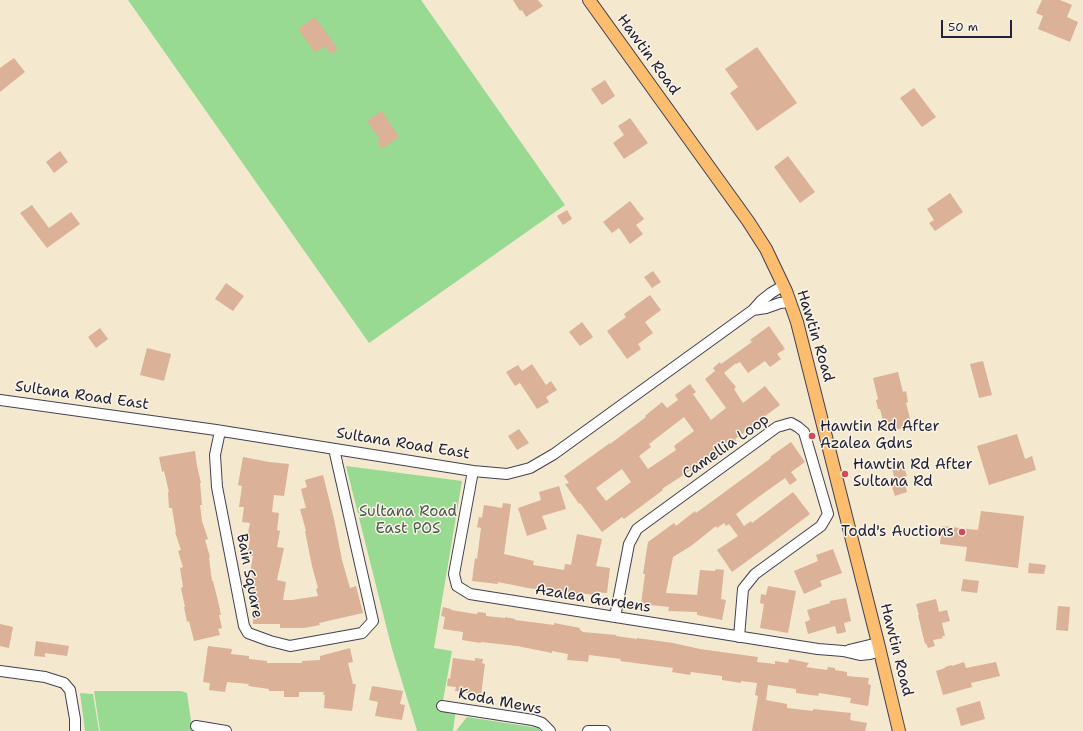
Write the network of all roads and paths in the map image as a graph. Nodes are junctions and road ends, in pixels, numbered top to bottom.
1 (589, 0) edge
2 (783, 286) junction
3 (790, 302) junction
4 (753, 310) junction
5 (0, 400) edge
6 (220, 431) junction
7 (334, 449) junction
8 (473, 471) junction
9 (615, 617) junction
10 (739, 637) junction
11 (879, 647) junction
12 (0, 671) edge
13 (442, 706) dead end
14 (196, 726) dead end
15 (75, 731) edge
16 (226, 731) edge
17 (550, 731) edge
18 (588, 731) edge
19 (605, 731) edge
20 (900, 731) edge

1 - 2 main road, Hawtin Road
2 - 3 main road, Hawtin Road
2 - 4 street, Sultana Road East
3 - 4 street, Sultana Road East
3 - 11 main road, Hawtin Road
4 - 8 street, Sultana Road East
5 - 6 street, Sultana Road East
6 - 7 street, Sultana Road East
6 - 7 street, Bain Square
7 - 8 street, Sultana Road East
8 - 9 street, Azalea Gardens
9 - 10 street, Azalea Gardens
9 - 10 street, Camellia Loop
10 - 11 street, Azalea Gardens
11 - 20 main road, Hawtin Road
12 - 15 street
13 - 17 street, Koda Mews
14 - 16 street
18 - 19 street

